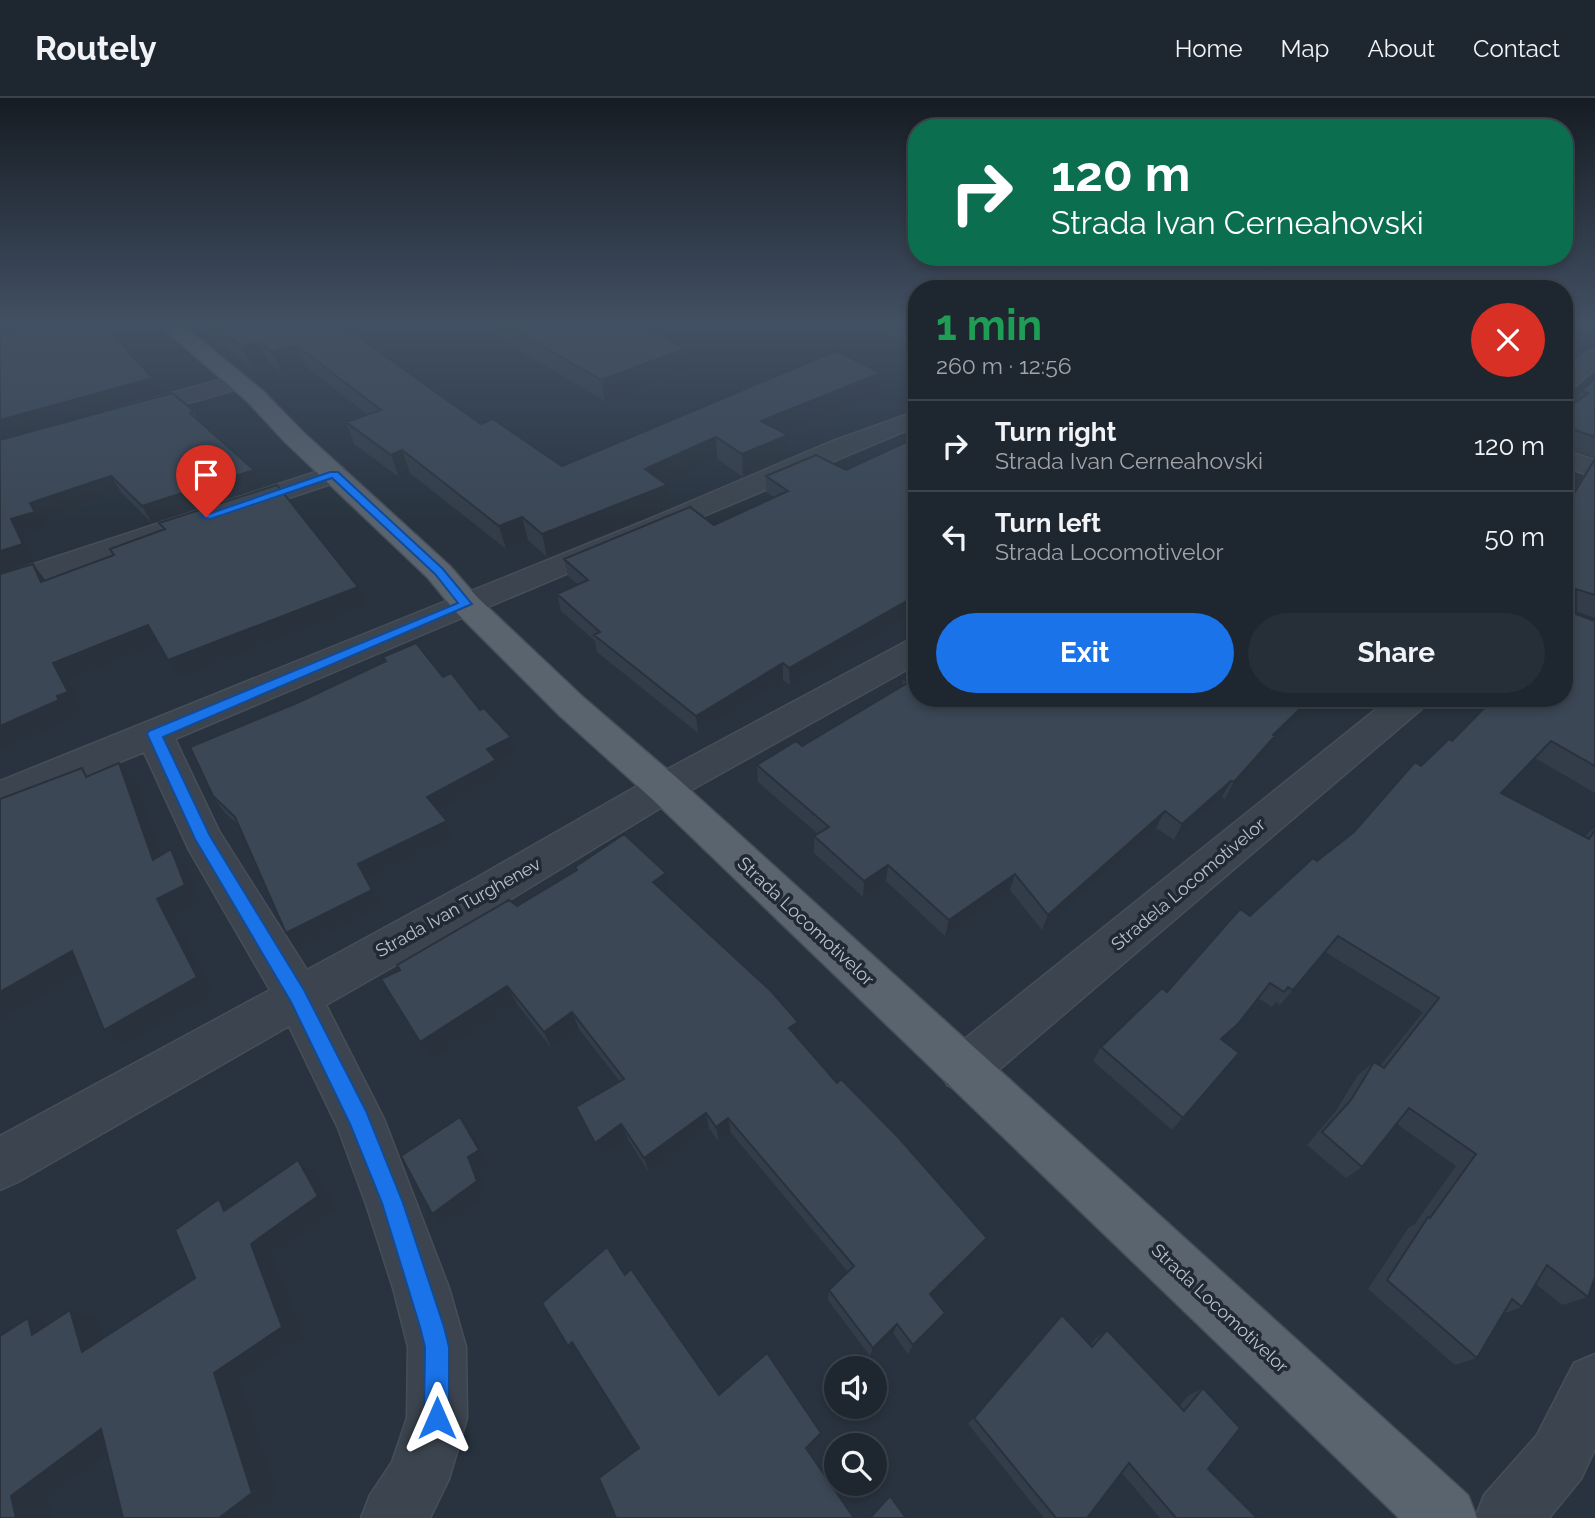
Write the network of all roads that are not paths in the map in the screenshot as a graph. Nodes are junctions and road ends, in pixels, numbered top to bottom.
1 (208, 390) edge
2 (248, 390) edge
3 (105, 420) edge
4 (908, 421) edge
5 (1573, 461) edge
6 (1595, 469) edge
7 (334, 474) junction
8 (0, 585) edge
9 (466, 604) junction
10 (908, 655) edge
11 (1402, 707) edge
12 (154, 734) junction
13 (664, 788) junction
14 (0, 797) edge
15 (298, 996) junction
16 (964, 1069) junction
17 (0, 1164) edge
18 (1595, 1384) edge
19 (393, 1518) edge
20 (1445, 1518) edge
21 (1507, 1518) edge

1 - 3 street
2 - 7 main road, Strada Locomotivelor
4 - 9 street
5 - 6 street
7 - 8 street
7 - 9 main road, Strada Locomotivelor
9 - 12 street
9 - 13 main road, Strada Locomotivelor
10 - 13 street, Strada Ivan Turghenev
11 - 16 street, Stradela Locomotivelor
12 - 14 street
12 - 15 street
13 - 15 street, Strada Ivan Turghenev
13 - 16 main road, Strada Locomotivelor
15 - 17 street, Strada Ivan Turghenev
15 - 19 street
16 - 20 main road, Strada Locomotivelor
18 - 21 street

